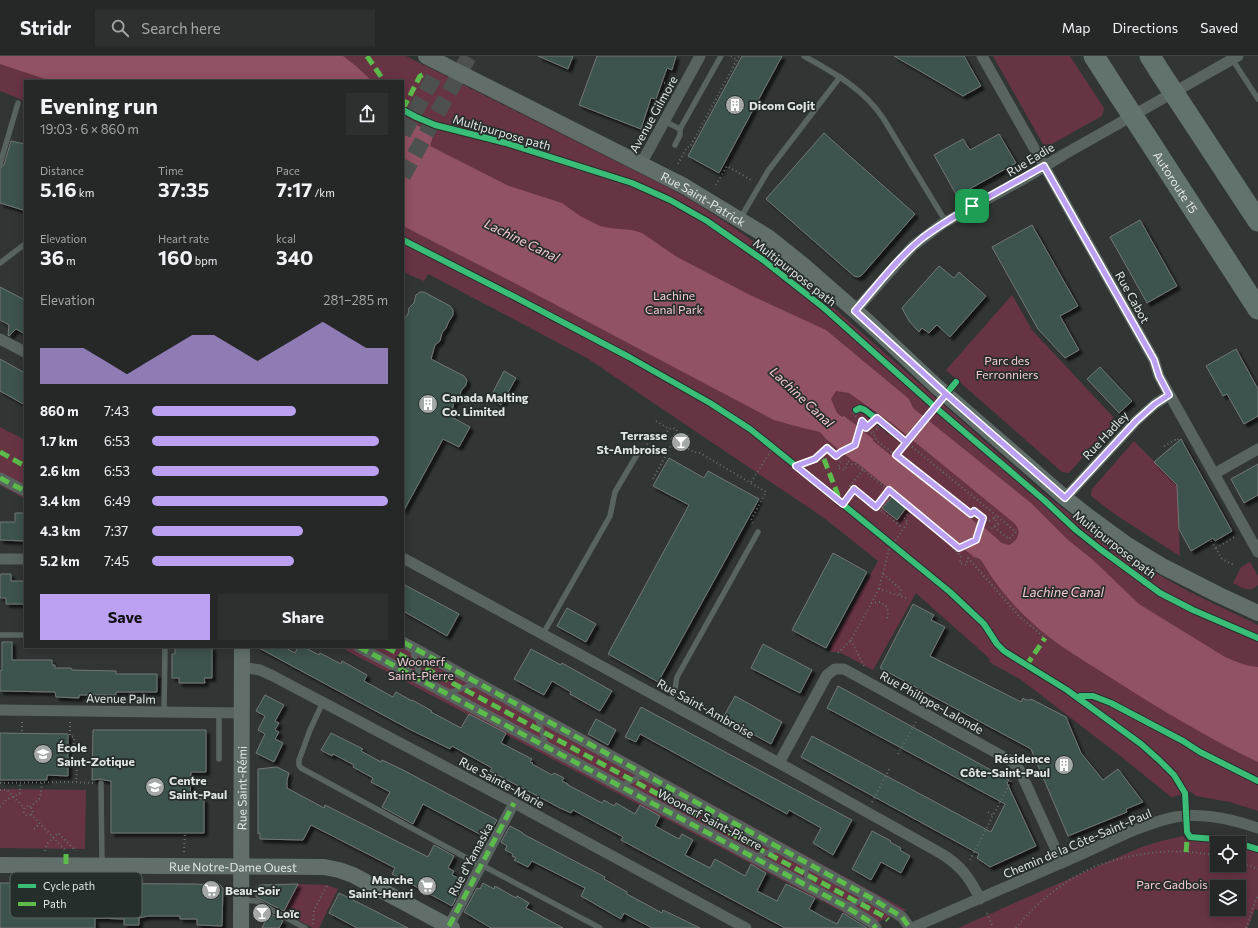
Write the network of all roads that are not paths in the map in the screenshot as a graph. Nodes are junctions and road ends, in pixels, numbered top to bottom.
1 (426, 56) edge
2 (700, 56) edge
3 (721, 56) edge
4 (804, 56) edge
5 (982, 56) edge
6 (1094, 56) edge
7 (1235, 58) edge
8 (1155, 64) edge
9 (840, 78) junction
10 (1258, 99) edge
11 (18, 103) dead end
12 (664, 121) junction
13 (680, 129) junction
14 (675, 145) dead end
15 (0, 164) edge
16 (641, 164) junction
17 (1044, 166) junction
18 (740, 219) junction
19 (1258, 221) edge
20 (946, 222) junction
21 (24, 245) edge
22 (0, 263) edge
23 (1258, 309) edge
24 (855, 311) junction
25 (0, 338) edge
26 (24, 351) edge
27 (1169, 395) junction
28 (1258, 449) edge
29 (638, 453) dead end
30 (1214, 474) junction
31 (0, 478) edge
32 (24, 490) edge
33 (1065, 498) junction
34 (758, 532) dead end
35 (1258, 552) edge
36 (0, 559) edge
37 (24, 559) edge
38 (404, 559) edge
39 (1258, 613) edge
40 (543, 634) junction
41 (0, 635) edge
42 (24, 635) edge
43 (408, 645) edge
44 (165, 648) edge
45 (242, 648) edge
46 (361, 648) edge
47 (242, 667) junction
48 (421, 680) junction
49 (478, 683) junction
50 (446, 694) junction
51 (323, 702) junction
52 (669, 703) junction
53 (0, 710) edge
54 (164, 712) junction
55 (219, 712) junction
56 (242, 713) junction
57 (537, 715) junction
58 (548, 748) junction
59 (219, 759) dead end
60 (779, 763) junction
61 (645, 774) junction
62 (101, 783) dead end
63 (620, 786) junction
64 (514, 803) junction
65 (706, 808) junction
66 (1258, 828) edge
67 (712, 835) junction
68 (780, 848) junction
69 (752, 857) junction
70 (803, 860) junction
71 (476, 863) dead end
72 (1062, 863) junction
73 (0, 865) edge
74 (102, 866) junction
75 (242, 866) junction
76 (487, 868) dead end
77 (810, 888) junction
78 (871, 898) junction
79 (980, 899) junction
80 (241, 900) junction
81 (845, 906) junction
82 (450, 927) edge
83 (241, 928) edge
84 (308, 928) edge
85 (600, 928) edge
86 (746, 928) edge
87 (876, 928) edge
88 (911, 928) edge

1 - 16 main road, Rue Saint-Patrick
2 - 12 street, Avenue Gilmore
3 - 13 lane
4 - 9 lane
5 - 17 street, Rue Cabot
6 - 23 highway, Autoroute 15, bridge
7 - 10 lane
7 - 17 street, Rue Eadie
8 - 19 highway, bridge
9 - 18 lane
9 - 20 lane
11 - 15 lane
12 - 13 lane
12 - 16 street, Avenue Gilmore
13 - 14 lane
16 - 18 main road, Rue Saint-Patrick
17 - 20 street, Rue Eadie
17 - 27 street, Rue Cabot
18 - 24 main road, Rue Saint-Patrick
20 - 24 street, Rue Eadie
21 - 22 lane
24 - 33 main road, Rue Saint-Patrick
25 - 26 street
27 - 30 street, Rue Cabot
27 - 33 street, Rue Hadley
28 - 30 street
29 - 40 lane
30 - 35 street, Rue Cabot
31 - 32 street
33 - 39 main road, Rue Saint-Patrick
34 - 52 lane
36 - 37 street
38 - 40 street, Rue Saint-Ambroise
40 - 52 street, Rue Saint-Ambroise
41 - 42 lane
43 - 48 lane
43 - 49 street, Woonerf Saint-Pierre
44 - 54 lane
45 - 47 main road, Rue Saint-Rémi
46 - 48 street, Woonerf Saint-Pierre
47 - 51 street, Rue Sainte-Marie
47 - 56 main road, Rue Saint-Rémi
48 - 50 street, Woonerf Saint-Pierre
49 - 50 lane
49 - 57 street, Woonerf Saint-Pierre
50 - 58 street, Woonerf Saint-Pierre
51 - 64 street, Rue Sainte-Marie
51 - 71 lane
52 - 60 street, Rue Saint-Ambroise
53 - 54 street, Avenue Palm
54 - 55 street, Avenue Palm
55 - 56 street, Avenue Palm
55 - 59 lane
56 - 75 main road, Rue Saint-Rémi
57 - 58 lane
57 - 61 street, Woonerf Saint-Pierre
58 - 63 street, Woonerf Saint-Pierre
60 - 72 street, Rue Philippe-Lalonde
60 - 79 street, Rue Saint-Ambroise
61 - 63 lane
61 - 65 street, Woonerf Saint-Pierre
62 - 74 lane
63 - 67 street, Woonerf Saint-Pierre
64 - 82 street, Rue d'Yamaska
64 - 86 street, Rue Sainte-Marie
65 - 67 lane
65 - 68 street, Woonerf Saint-Pierre
66 - 72 street, Chemin de la Côte-Saint-Paul
67 - 69 street, Woonerf Saint-Pierre
68 - 69 lane
68 - 70 street, Woonerf Saint-Pierre
69 - 77 street, Woonerf Saint-Pierre
70 - 77 lane
70 - 78 street, Woonerf Saint-Pierre
72 - 79 street, Chemin de la Côte-Saint-Paul
73 - 74 main road, Rue Notre-Dame Ouest
74 - 75 main road, Rue Notre-Dame Ouest
75 - 80 main road, Rue Saint-Rémi
75 - 82 main road, Rue Notre-Dame Ouest
76 - 85 lane
77 - 81 street, Woonerf Saint-Pierre
78 - 81 lane
78 - 88 street, Woonerf Saint-Pierre
79 - 88 street, Chemin de la Côte-Saint-Paul
80 - 83 main road, Rue Saint-Rémi
80 - 84 lane
81 - 87 street, Woonerf Saint-Pierre

